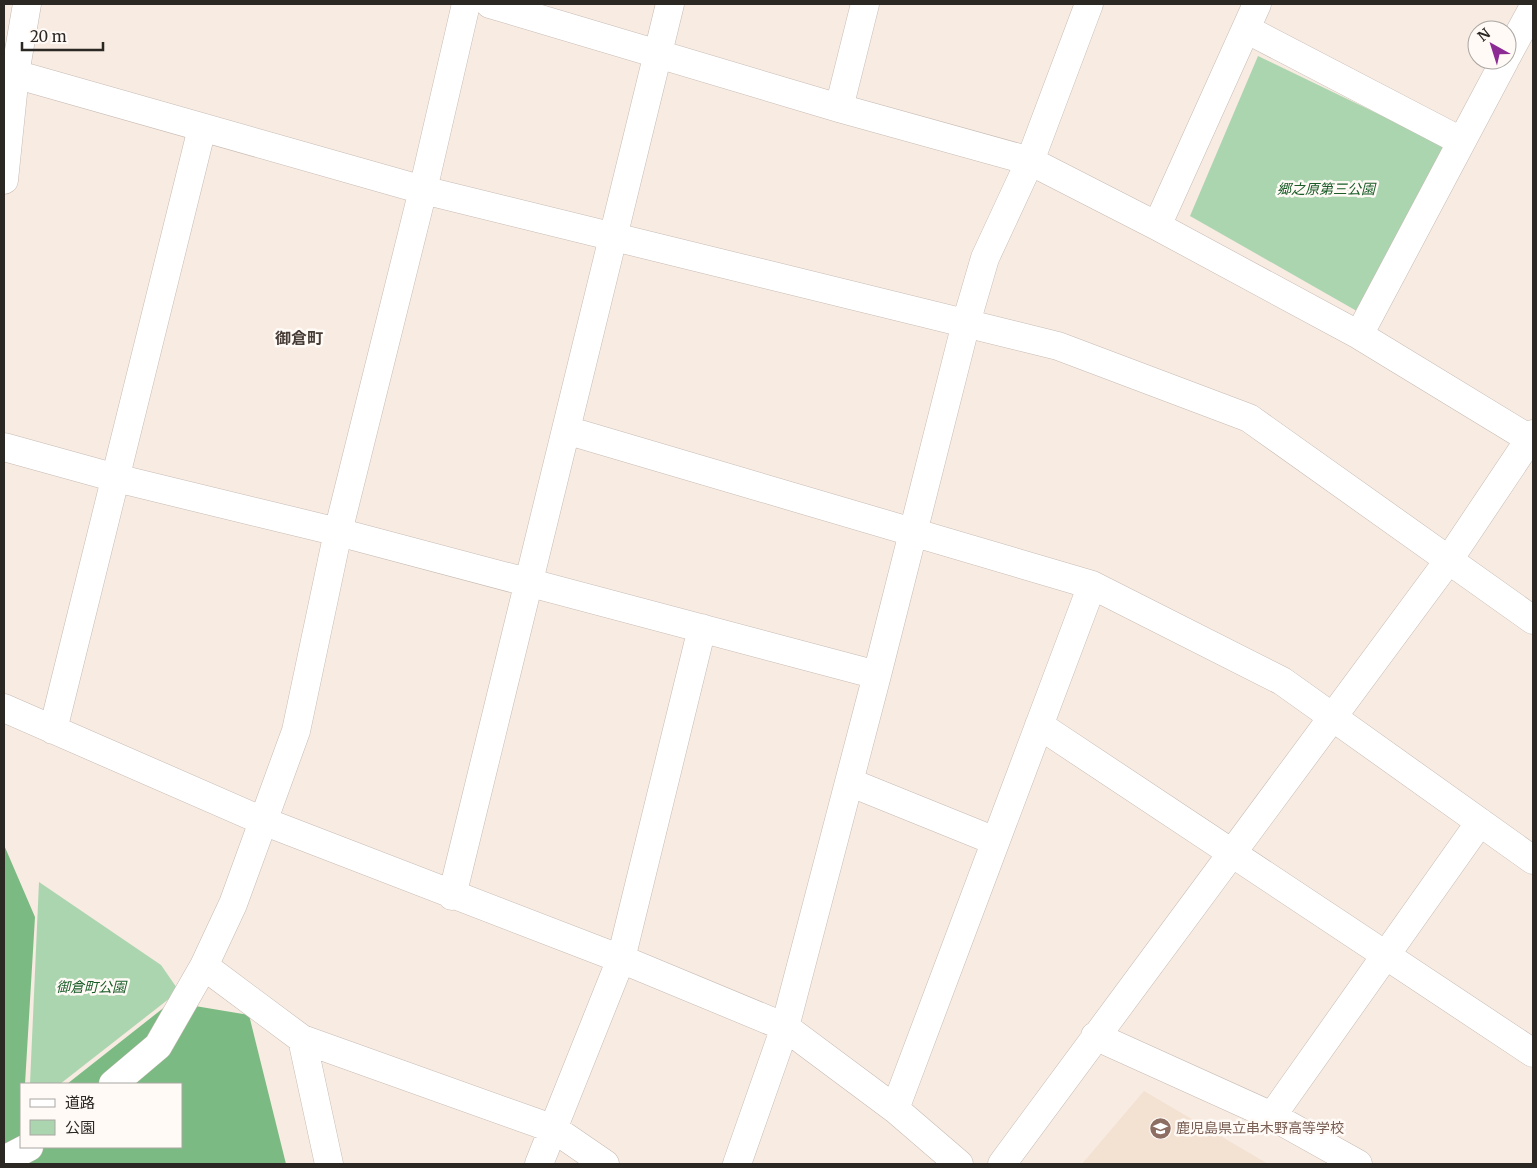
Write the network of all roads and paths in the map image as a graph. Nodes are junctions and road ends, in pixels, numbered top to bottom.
1 (27, 4) edge
2 (466, 4) edge
3 (490, 4) edge
4 (670, 4) edge
5 (865, 4) edge
6 (1089, 4) edge
7 (1258, 4) edge
8 (1533, 8) edge
9 (1246, 29) junction
10 (1517, 38) edge
11 (658, 54) junction
12 (1500, 70) edge
13 (10, 73) edge
14 (839, 108) junction
15 (202, 128) junction
16 (1461, 140) junction
17 (1030, 161) junction
18 (4, 180) edge
19 (423, 190) junction
20 (1156, 226) junction
21 (613, 236) junction
22 (966, 323) junction
23 (1359, 335) junction
24 (566, 430) junction
25 (1532, 438) edge
26 (4, 447) edge
27 (116, 478) junction
28 (914, 530) junction
29 (338, 532) junction
30 (1448, 561) junction
31 (529, 583) junction
32 (1092, 585) junction
33 (1533, 620) edge
34 (702, 628) junction
35 (877, 675) junction
36 (4, 708) edge
37 (1332, 717) junction
38 (1039, 725) junction
39 (53, 730) junction
40 (849, 782) junction
41 (263, 821) junction
42 (1480, 822) junction
43 (996, 841) junction
44 (1232, 852) junction
45 (1533, 860) edge
46 (452, 896) junction
47 (1386, 955) junction
48 (621, 959) junction
49 (204, 966) junction
50 (785, 1027) junction
51 (1095, 1036) junction
52 (302, 1039) junction
53 (1533, 1053) edge
54 (114, 1083) edge
55 (895, 1109) junction
56 (1272, 1116) junction
57 (554, 1129) junction
58 (27, 1148) edge
59 (4, 1160) edge
60 (329, 1164) edge
61 (539, 1164) edge
62 (604, 1164) edge
63 (737, 1164) edge
64 (960, 1164) edge
65 (1002, 1164) edge
66 (1358, 1164) edge

1 - 13 street
2 - 19 street
3 - 11 street
4 - 11 street
5 - 14 street
6 - 17 street
7 - 9 street
8 - 10 street
9 - 16 street
9 - 20 street
11 - 14 street
11 - 21 street
12 - 16 street
13 - 15 street
13 - 18 street
14 - 17 street
15 - 19 street
15 - 27 street
16 - 23 street
17 - 20 street
17 - 22 street
19 - 21 street
19 - 29 street
20 - 23 street
21 - 22 street
21 - 24 street
22 - 28 street
22 - 30 street
23 - 25 street
24 - 28 street
24 - 31 street
25 - 30 street
26 - 27 street
27 - 29 street
27 - 39 street
28 - 32 street
28 - 35 street
29 - 31 street
29 - 41 street
30 - 33 street
30 - 37 street
31 - 34 street
31 - 46 street
32 - 37 street
32 - 38 street
34 - 35 street
34 - 48 street
35 - 40 street
36 - 39 street
37 - 42 street
37 - 44 street
38 - 43 street
38 - 44 street
39 - 41 street
40 - 43 street
40 - 50 street
41 - 46 street
41 - 49 street
42 - 45 street
42 - 47 street
43 - 55 street
44 - 47 street
44 - 51 street
46 - 48 street
47 - 53 street
47 - 56 street
48 - 50 street
48 - 57 street
49 - 52 street
49 - 54 street
50 - 55 street
50 - 63 street
51 - 56 street
51 - 65 street
52 - 57 street
52 - 60 street
55 - 64 street
56 - 66 street
57 - 61 street
57 - 62 street
58 - 59 street

